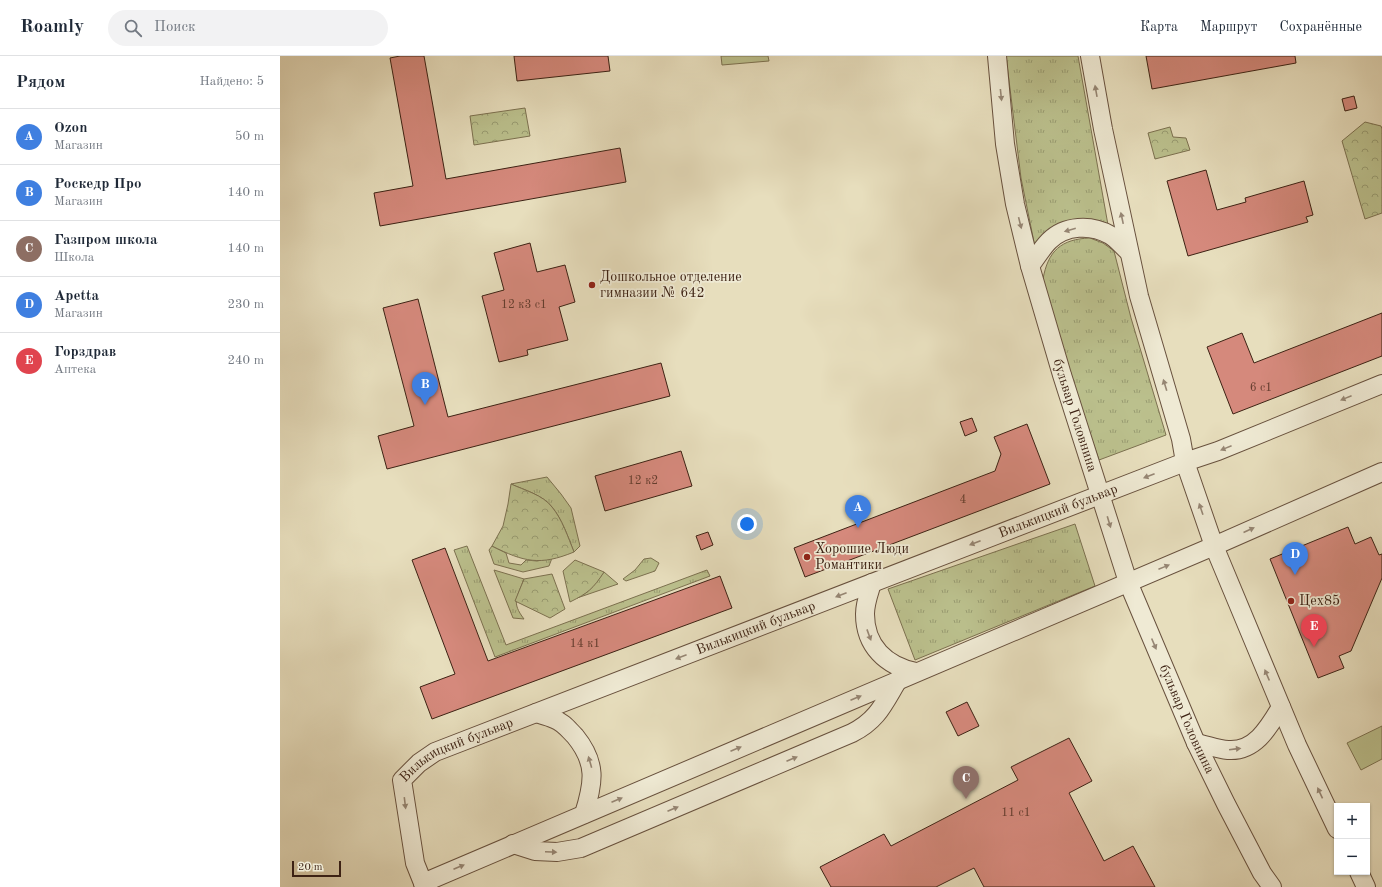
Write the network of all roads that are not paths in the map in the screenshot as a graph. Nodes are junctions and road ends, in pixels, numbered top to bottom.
1 (997, 56) edge
2 (1090, 56) edge
3 (1128, 251) junction
4 (1030, 266) junction
5 (1377, 390) edge
6 (1185, 462) junction
7 (1382, 472) edge
8 (1101, 495) junction
9 (1214, 546) junction
10 (1128, 582) junction
11 (872, 583) junction
12 (916, 672) junction
13 (898, 680) junction
14 (1281, 707) junction
15 (536, 713) junction
16 (1196, 743) junction
17 (584, 814) junction
18 (1334, 823) edge
19 (513, 844) junction
20 (1360, 875) edge
21 (422, 885) edge
22 (1272, 887) edge
23 (1366, 887) edge

1 -> 4 street, бульвар Головнина
3 -> 2 street
3 -> 4 street
6 -> 3 street
4 - 8 street, бульвар Головнина
5 -> 6 street, Вилькицкий бульвар
6 -> 8 street, Вилькицкий бульвар
9 -> 6 street
9 -> 7 street, Вилькицкий бульвар
8 -> 10 street, бульвар Головнина
8 -> 11 street, Вилькицкий бульвар
10 -> 9 street, Вилькицкий бульвар
14 -> 9 street
10 - 12 street, Вилькицкий бульвар
10 -> 16 street, бульвар Головнина
11 -> 12 street
11 -> 15 street, Вилькицкий бульвар
12 - 13 street, Вилькицкий бульвар
17 -> 13 street, Вилькицкий бульвар
19 -> 13 street
16 -> 14 street
18 -> 14 street
17 -> 15 street
15 -> 21 street, Вилькицкий бульвар
16 - 22 street, бульвар Головнина
17 - 19 street, Вилькицкий бульвар
21 -> 19 street, Вилькицкий бульвар
20 - 23 street

